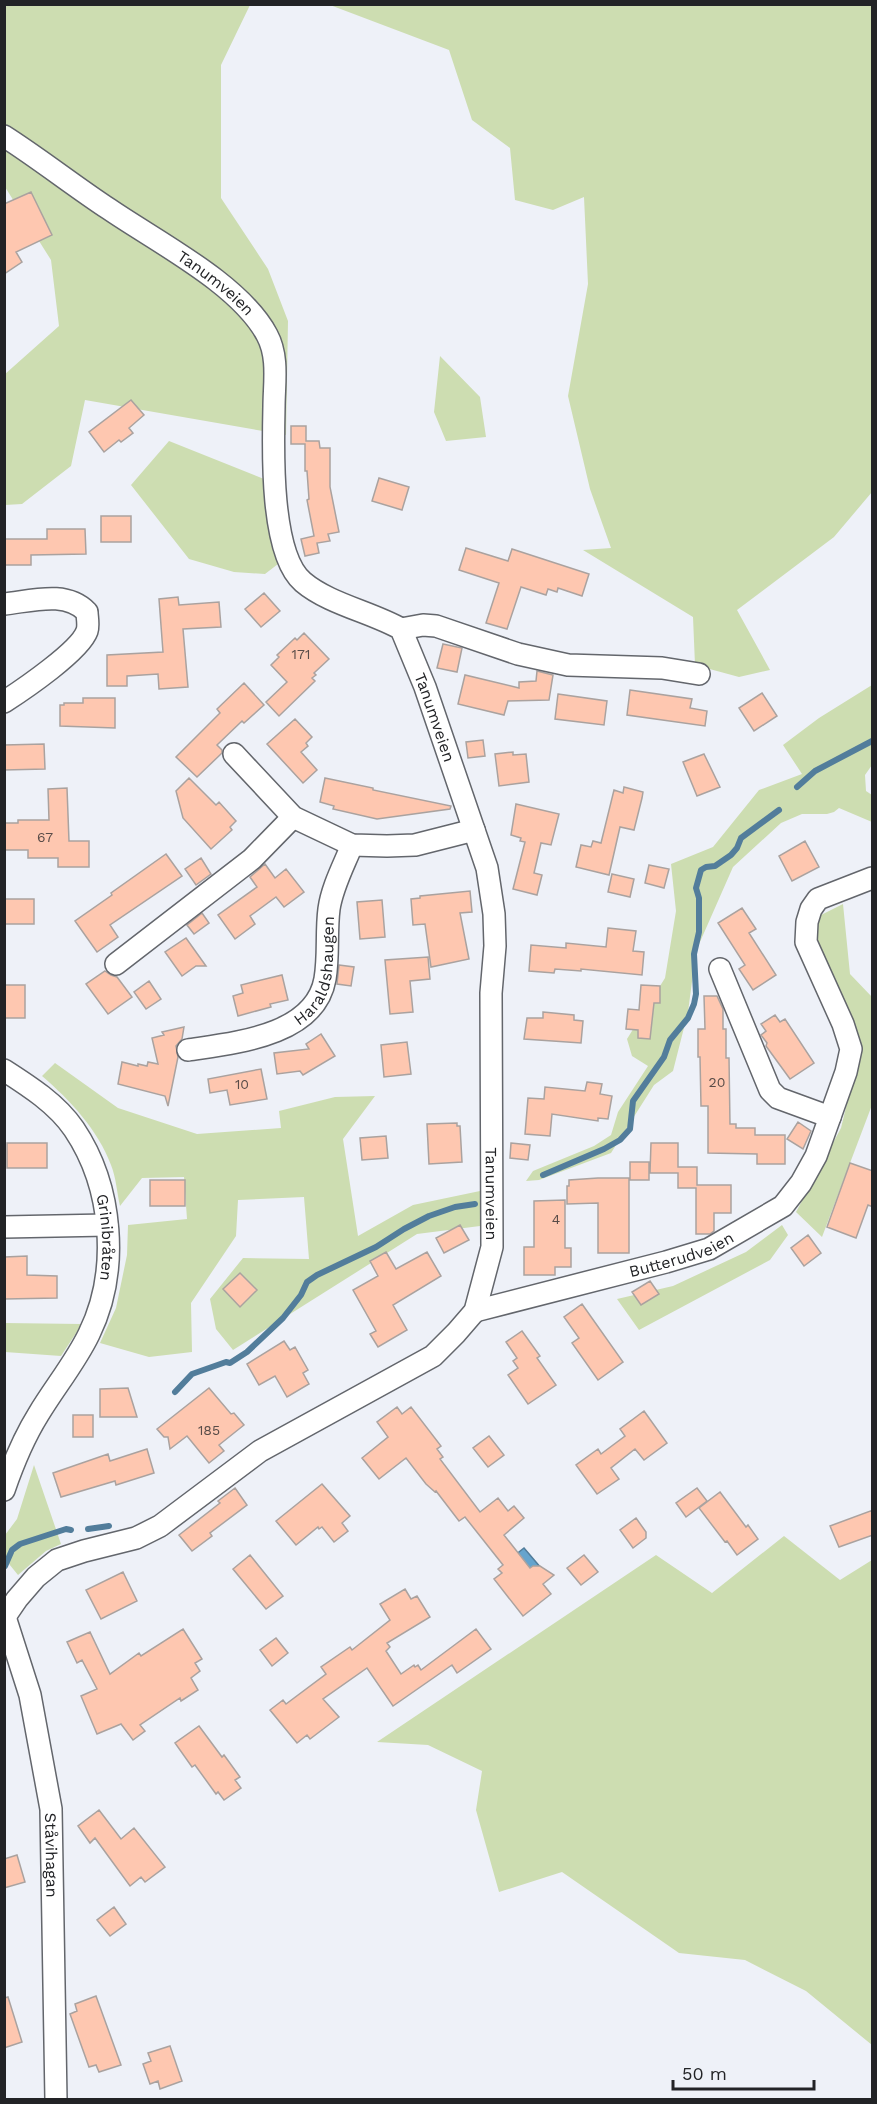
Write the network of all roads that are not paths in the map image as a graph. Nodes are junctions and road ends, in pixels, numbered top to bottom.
1 (4, 136) edge
2 (4, 604) edge
3 (401, 629) junction
4 (699, 674) dead end
5 (4, 702) edge
6 (234, 754) dead end
7 (293, 817) junction
8 (474, 830) junction
9 (352, 844) junction
10 (873, 878) edge
11 (116, 964) dead end
12 (720, 969) dead end
13 (188, 1050) dead end
14 (4, 1070) edge
15 (830, 1117) junction
16 (107, 1225) junction
17 (4, 1227) edge
18 (475, 1311) junction
19 (4, 1491) edge
20 (5, 1617) edge
21 (56, 2100) edge

1 - 3 street, Tanumveien
2 - 5 street
3 - 4 street
3 - 8 street, Tanumveien
6 - 7 street
7 - 9 street
7 - 11 street
8 - 9 street
8 - 18 street, Tanumveien
9 - 13 street, Haraldshaugen
10 - 15 street, Butterudveien
12 - 15 street
14 - 16 street, Grinibråten
15 - 18 street, Butterudveien
16 - 17 street
16 - 19 street, Grinibråten
18 - 20 street, Tanumveien
20 - 21 street, Ståvihagan

